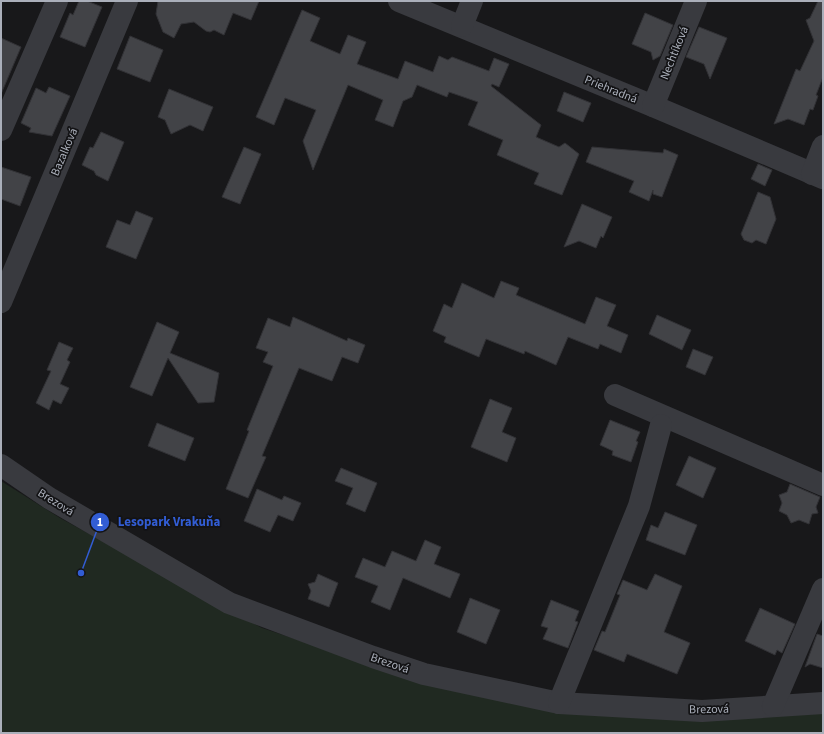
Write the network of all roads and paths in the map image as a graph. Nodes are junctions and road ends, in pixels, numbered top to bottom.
1 (57, 1) edge
2 (127, 1) edge
3 (399, 1) edge
4 (472, 1) edge
5 (696, 1) edge
6 (462, 26) junction
7 (653, 106) junction
8 (1, 130) edge
9 (823, 146) edge
10 (817, 176) edge
11 (1, 302) edge
12 (615, 395) dead end
13 (661, 425) dead end
14 (1, 466) edge
15 (823, 485) edge
16 (823, 589) edge
17 (823, 702) edge
18 (559, 703) junction
19 (773, 706) junction

1 - 8 street
2 - 11 street, Bazalková
3 - 6 street, Priehradná
4 - 6 street
5 - 7 street, Nechtíková
6 - 7 street, Priehradná
7 - 10 street, Priehradná
9 - 10 street
12 - 15 street
13 - 18 street
14 - 18 street, Brezová
16 - 19 street
17 - 19 street, Brezová
18 - 19 street, Brezová

